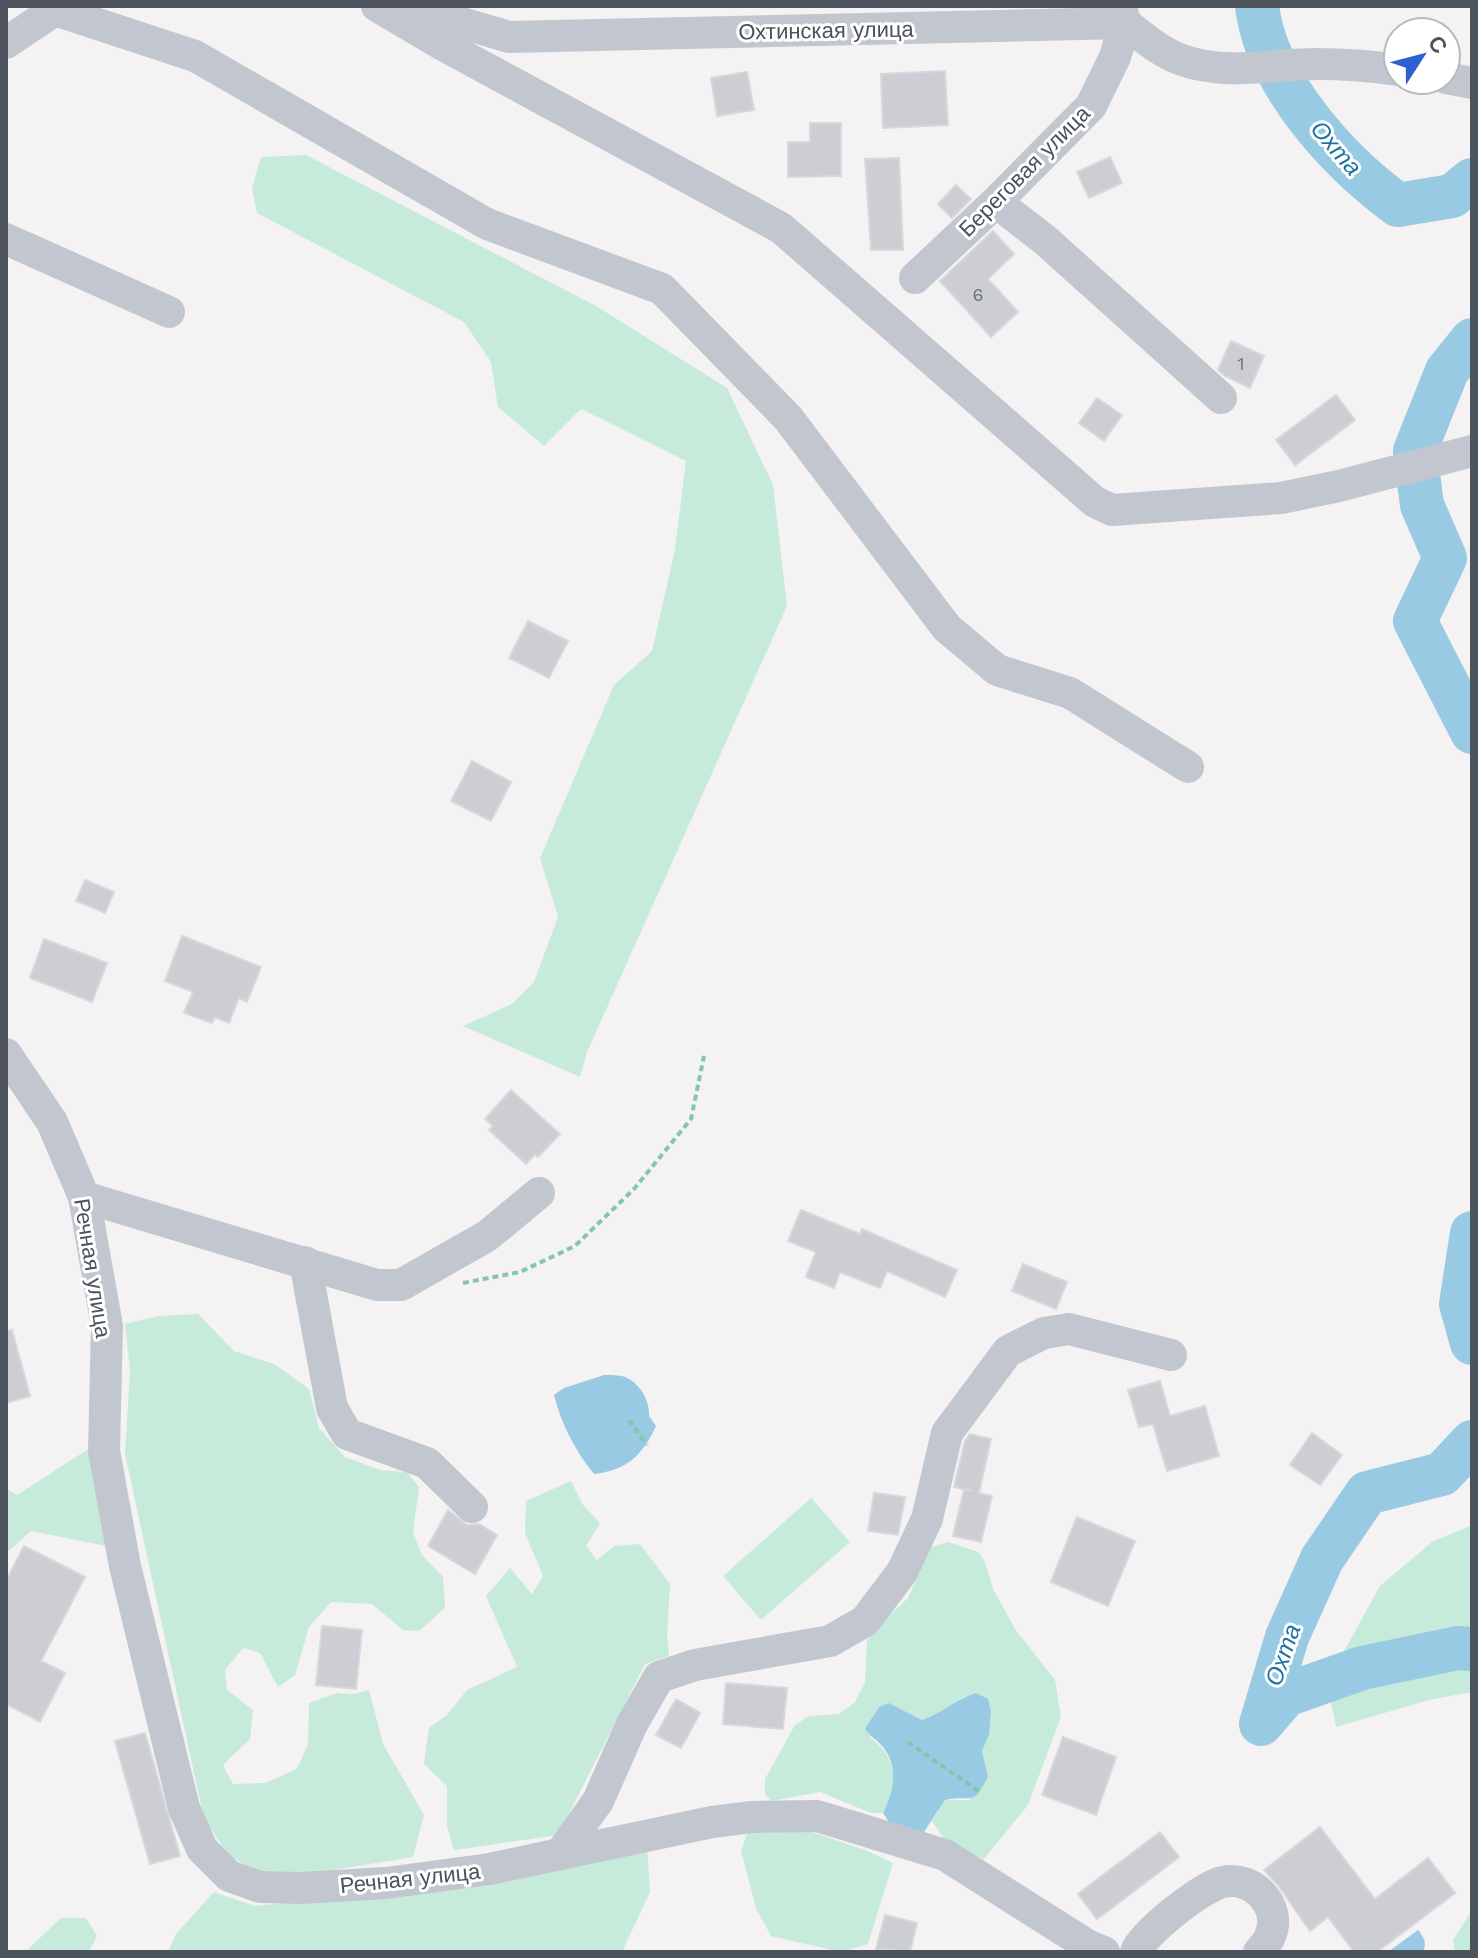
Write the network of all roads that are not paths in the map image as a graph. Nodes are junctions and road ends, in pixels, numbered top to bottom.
1 (377, 6) edge
2 (423, 6) edge
3 (1123, 14) edge
4 (809, 18) edge
5 (6, 43) edge
6 (1382, 68) edge
7 (996, 202) junction
8 (6, 239) edge
9 (915, 278) dead end
10 (169, 312) dead end
11 (1221, 398) dead end
12 (1457, 454) edge
13 (1188, 767) dead end
14 (6, 1054) edge
15 (539, 1193) dead end
16 (84, 1197) junction
17 (305, 1262) junction
18 (1171, 1355) dead end
19 (472, 1507) dead end
20 (560, 1854) junction
21 (1104, 1952) edge
22 (1136, 1952) edge
23 (1259, 1952) edge

1 - 12 street
2 - 4 street, Охтинская улица
3 - 4 street, Охтинская улица
3 - 6 street
3 - 7 street, Береговая улица
5 - 13 street
7 - 9 street, Береговая улица
7 - 11 street
8 - 10 street
14 - 16 street, Речная улица
15 - 17 street
16 - 17 street
16 - 20 street, Речная улица
17 - 19 street
18 - 20 street
20 - 21 street, Речная улица
22 - 23 street

